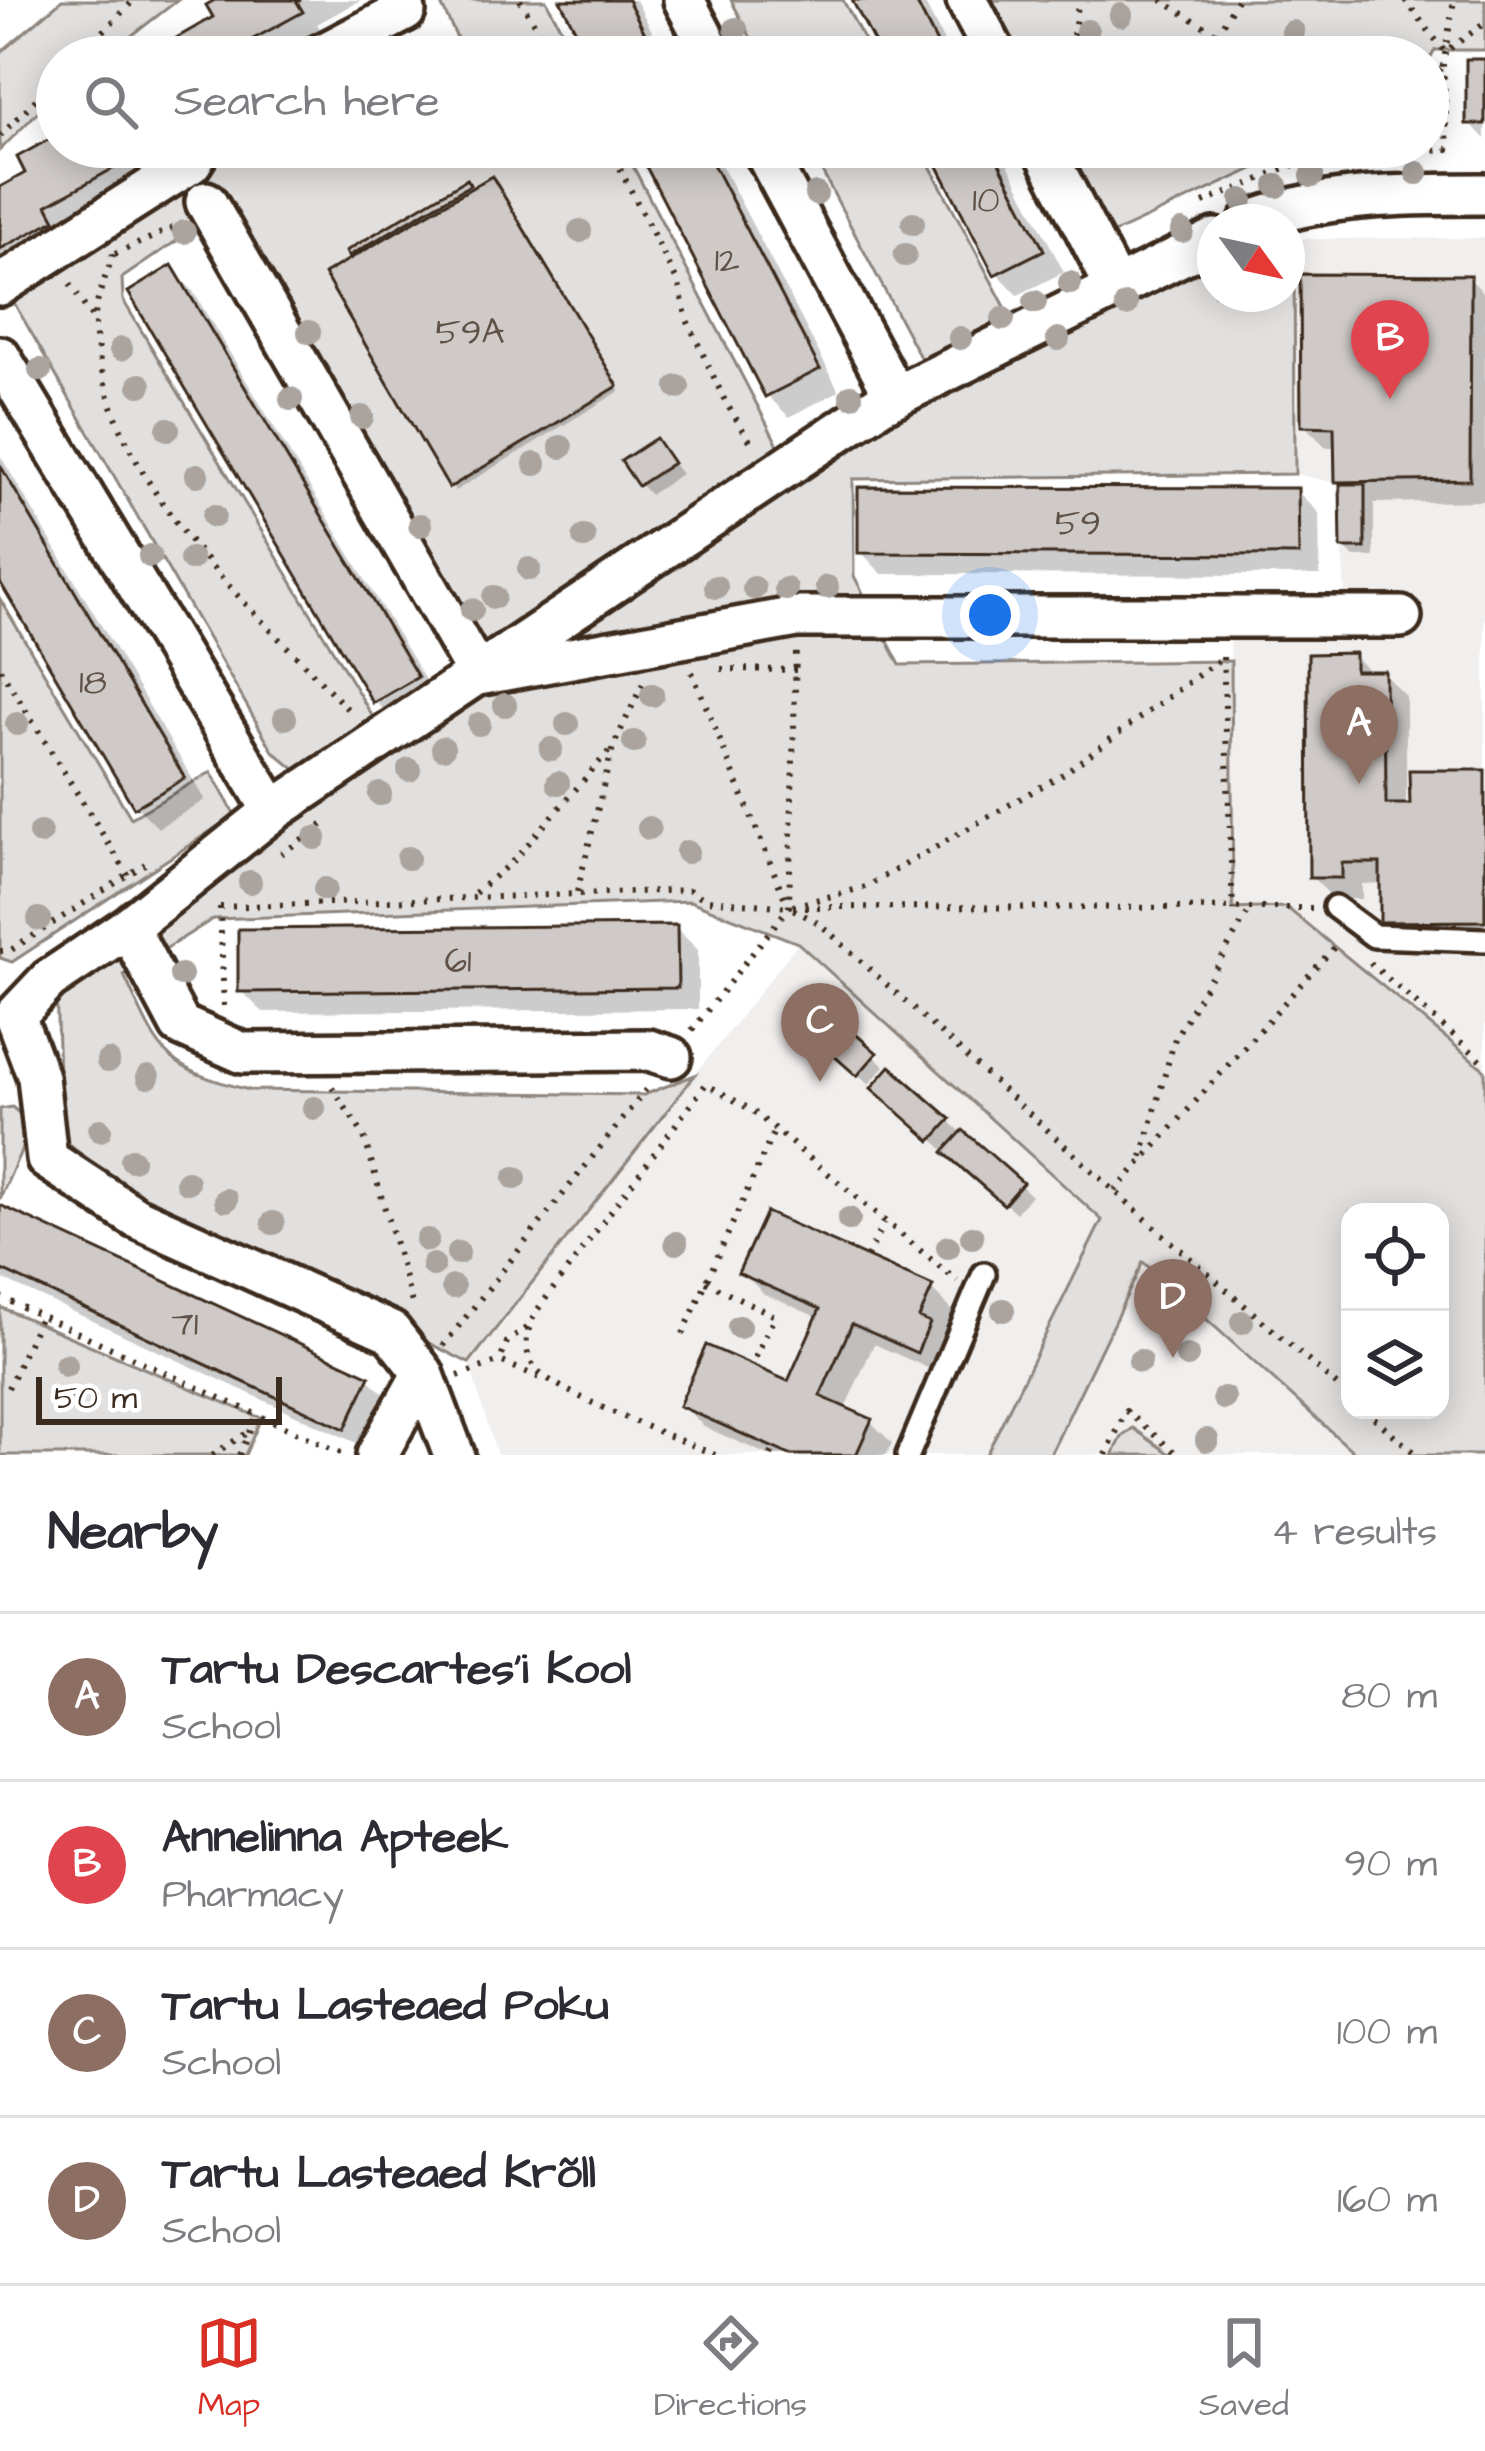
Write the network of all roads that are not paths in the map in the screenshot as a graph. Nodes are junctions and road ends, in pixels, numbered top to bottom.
1 (684, 0) edge
2 (968, 0) edge
3 (405, 10) dead end
4 (356, 36) edge
5 (703, 36) edge
6 (986, 36) edge
7 (182, 168) edge
8 (773, 168) edge
9 (1054, 168) edge
10 (1485, 194) edge
11 (206, 202) dead end
12 (1305, 206) edge
13 (1197, 247) edge
14 (0, 285) edge
15 (1115, 286) junction
16 (0, 357) edge
17 (895, 396) junction
18 (1401, 617) dead end
19 (478, 675) junction
20 (273, 811) junction
21 (1335, 907) road end
22 (128, 927) junction
23 (1485, 940) edge
24 (5, 1016) edge
25 (671, 1057) road end
26 (984, 1274) dead end
27 (423, 1373) junction
28 (377, 1455) edge
29 (454, 1455) edge
30 (908, 1455) edge

1 - 5 street
2 - 6 street
3 - 4 street
7 - 14 street
8 - 17 street
9 - 15 street
10 - 12 street
11 - 19 street
13 - 15 street
15 - 17 street
16 - 20 street
17 - 19 street
18 - 19 street
19 - 20 street
20 - 22 street
21 - 23 lane
22 - 24 street
22 - 25 street
24 - 27 street
26 - 30 lane
27 - 28 street
27 - 29 street

